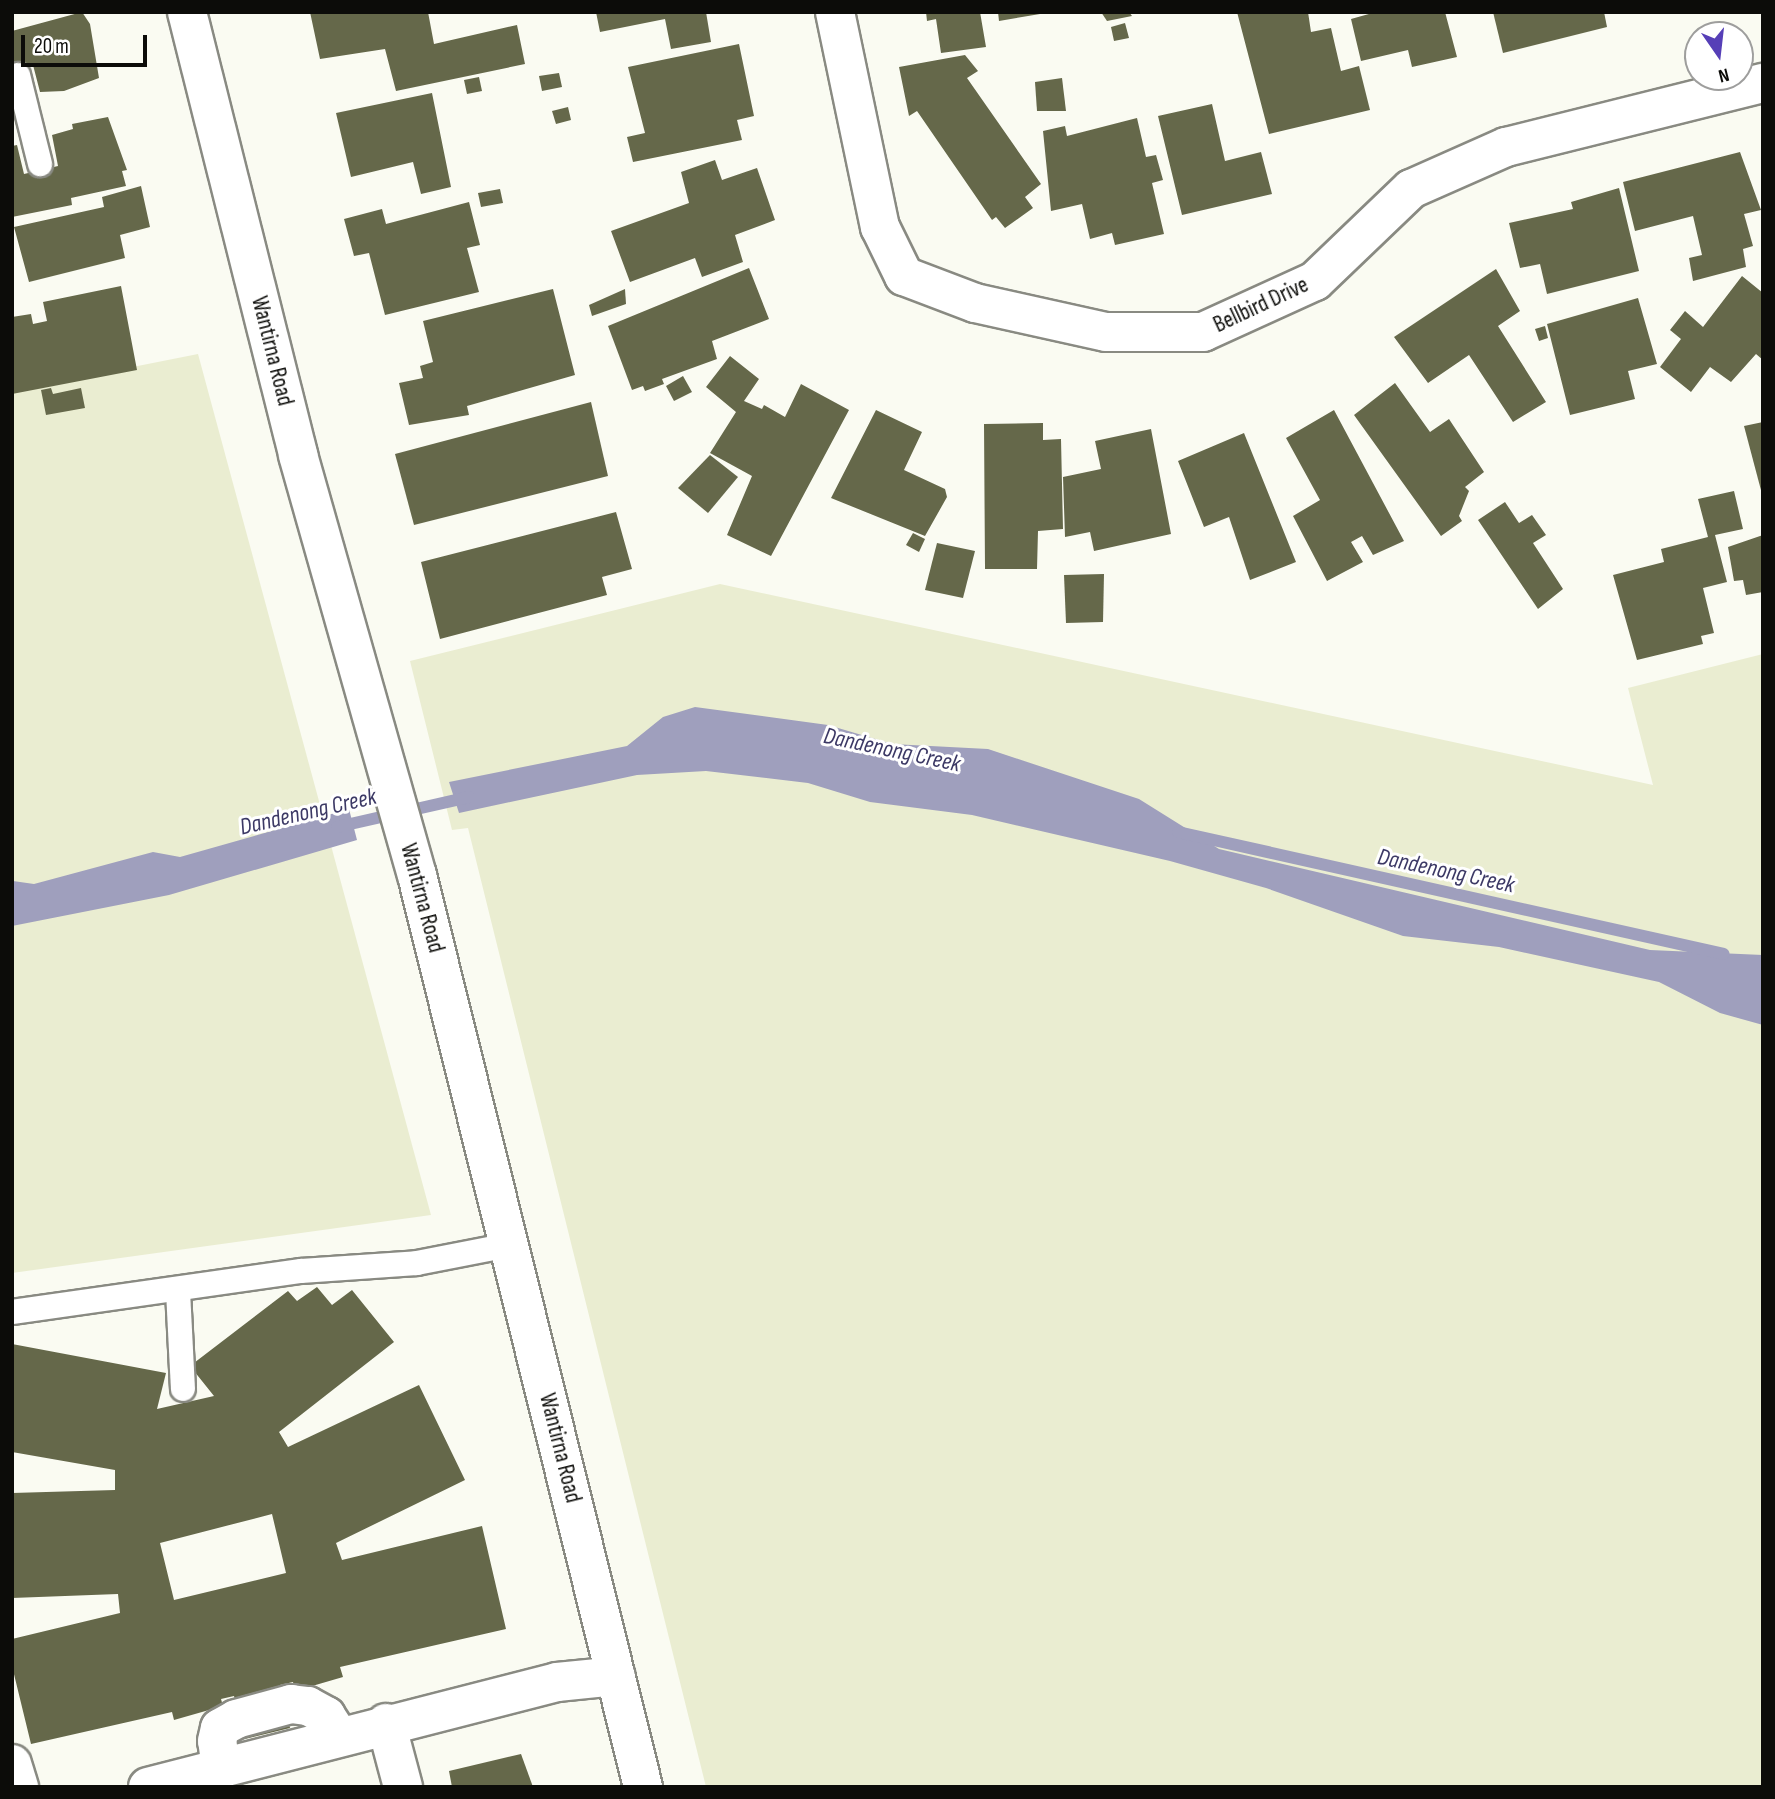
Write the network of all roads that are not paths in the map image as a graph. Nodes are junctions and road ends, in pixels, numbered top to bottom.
1 (187, 12) edge
2 (835, 12) edge
3 (18, 75) dead end
4 (1763, 83) edge
5 (40, 164) dead end
6 (510, 1245) junction
7 (178, 1291) junction
8 (12, 1312) edge
9 (183, 1389) dead end
10 (616, 1676) junction
11 (386, 1723) junction
12 (339, 1736) junction
13 (12, 1764) edge
14 (221, 1768) junction
15 (264, 1773) edge
16 (19, 1787) edge
17 (148, 1787) edge
18 (403, 1787) edge
19 (643, 1787) edge

1 - 6 street, Wantirna Road
2 - 4 street, Bellbird Drive
3 - 5 lane
6 - 7 lane
6 - 10 street, Wantirna Road
7 - 8 lane
7 - 9 lane
10 - 11 street
10 - 19 street, Wantirna Road
11 - 12 street
11 - 18 street
12 - 14 street
12 - 15 street
13 - 16 street
14 - 15 street
14 - 17 street

